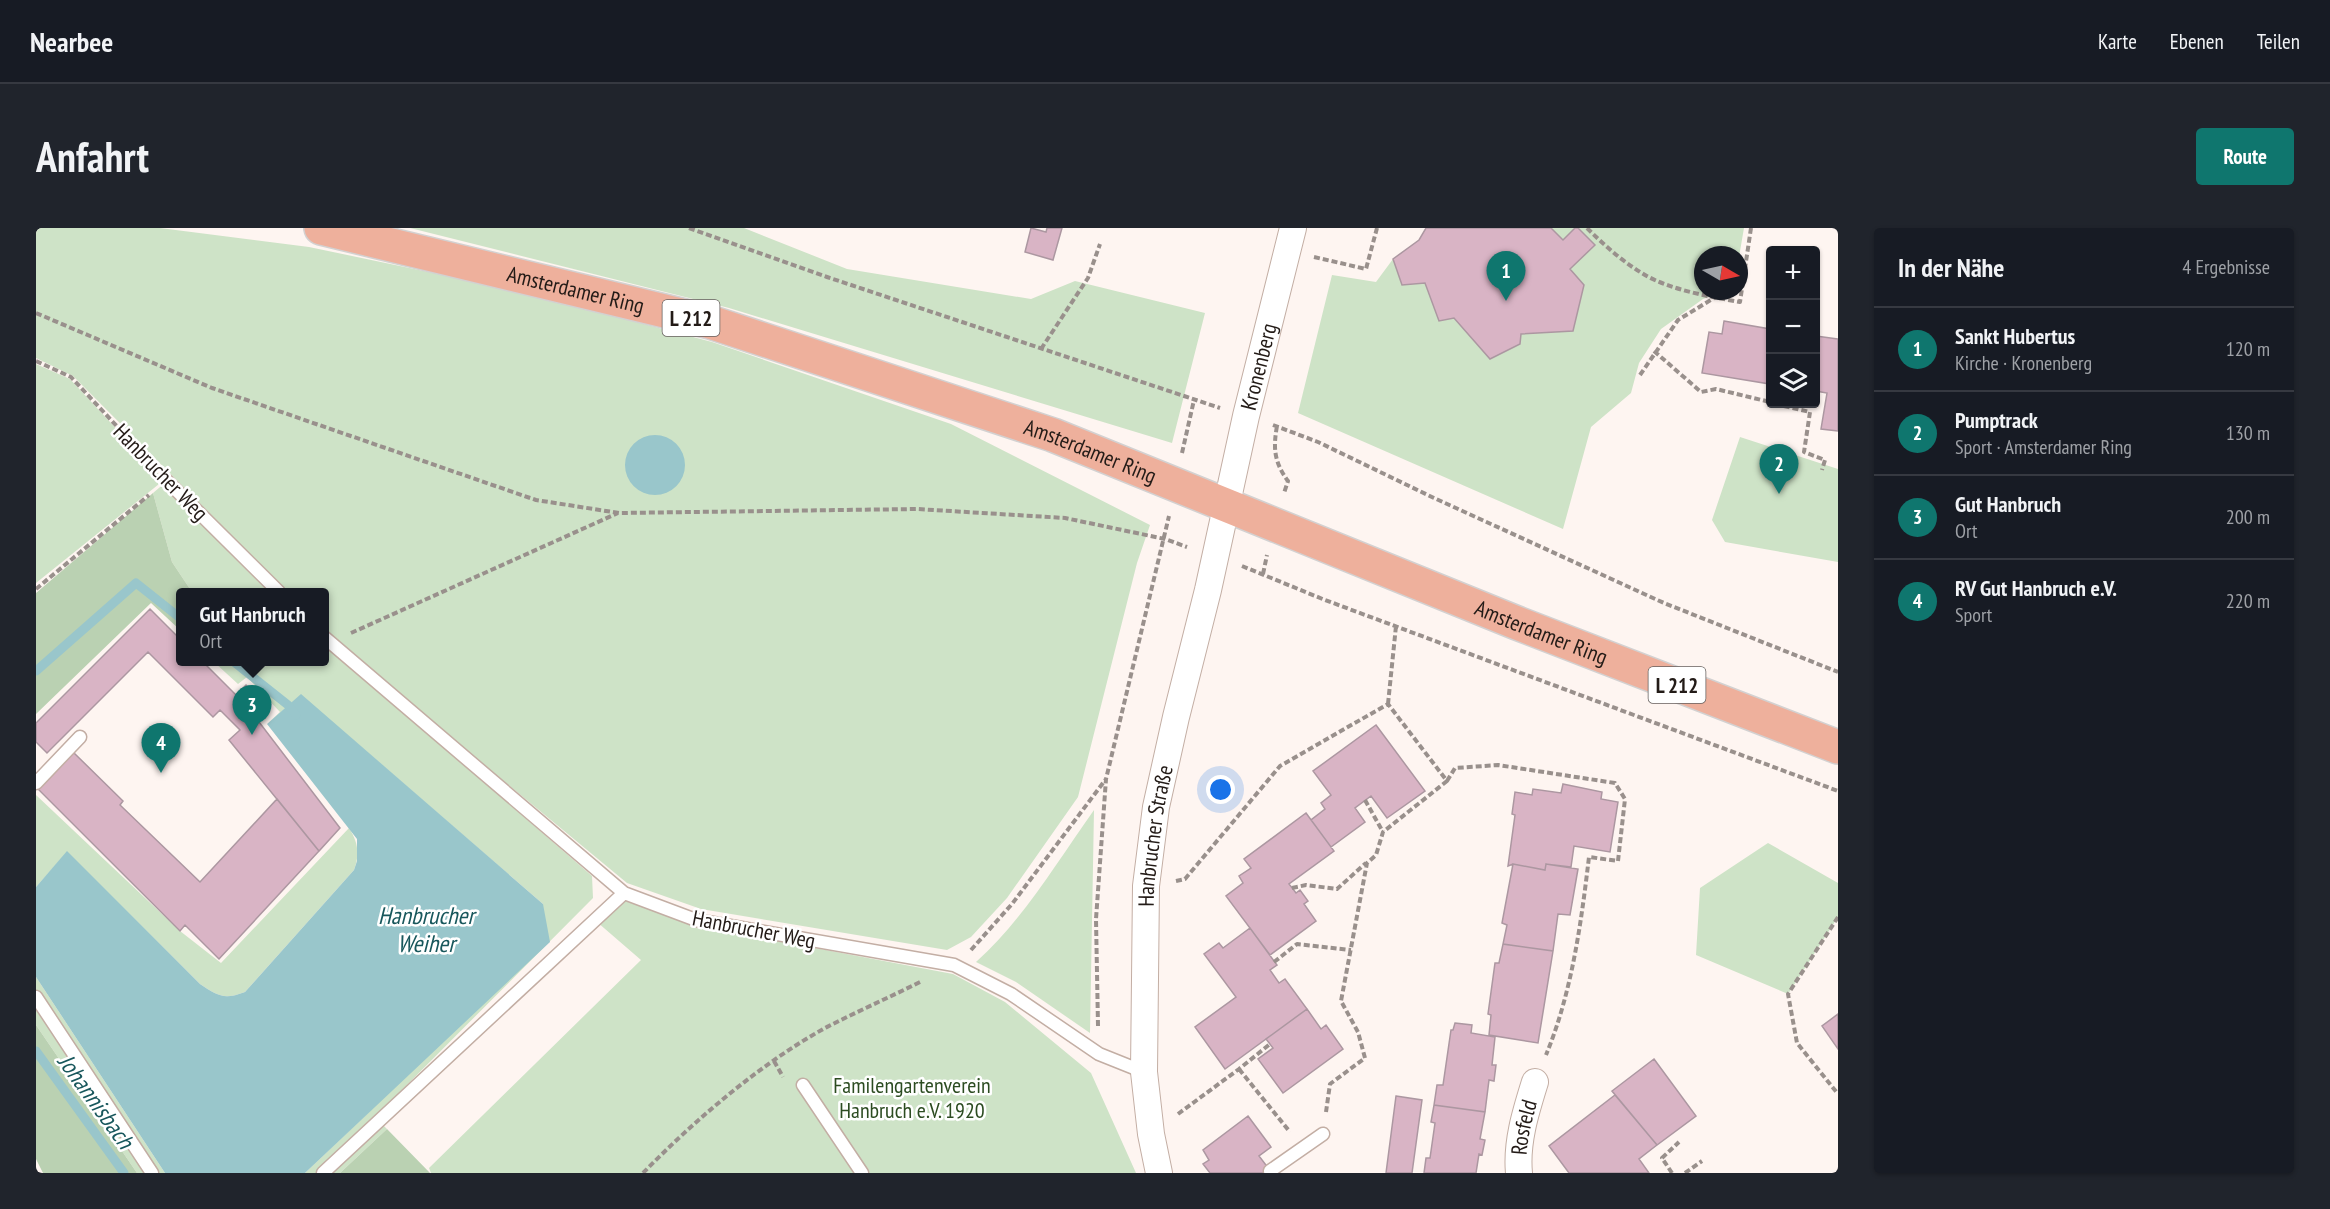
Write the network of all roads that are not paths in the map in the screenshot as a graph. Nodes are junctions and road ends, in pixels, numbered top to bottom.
1 (321, 228) edge
2 (1290, 240) edge
3 (166, 480) road end
4 (1227, 506) junction
5 (275, 588) edge
6 (329, 642) edge
7 (80, 737) dead end
8 (1838, 747) edge
9 (36, 783) edge
10 (624, 893) junction
11 (36, 997) edge
12 (1144, 1072) junction
13 (1535, 1082) dead end
14 (803, 1085) dead end
15 (1323, 1134) road end
16 (1270, 1171) dead end
17 (152, 1173) edge
18 (323, 1173) edge
19 (862, 1173) edge
20 (1159, 1173) edge
21 (1519, 1173) edge

1 - 4 main road, Amsterdamer Ring / L 212
2 - 4 street, Kronenberg
3 - 5 lane, Hanbrucher Weg
4 - 8 main road, Amsterdamer Ring / L 212
4 - 12 street, Hanbrucher Straße
6 - 10 lane, Hanbrucher Weg
7 - 9 lane
10 - 12 lane, Hanbrucher Weg
10 - 18 lane
11 - 17 lane
12 - 20 street, Hanbrucher Straße
13 - 21 street, Rosfeld
14 - 19 lane
15 - 16 lane

